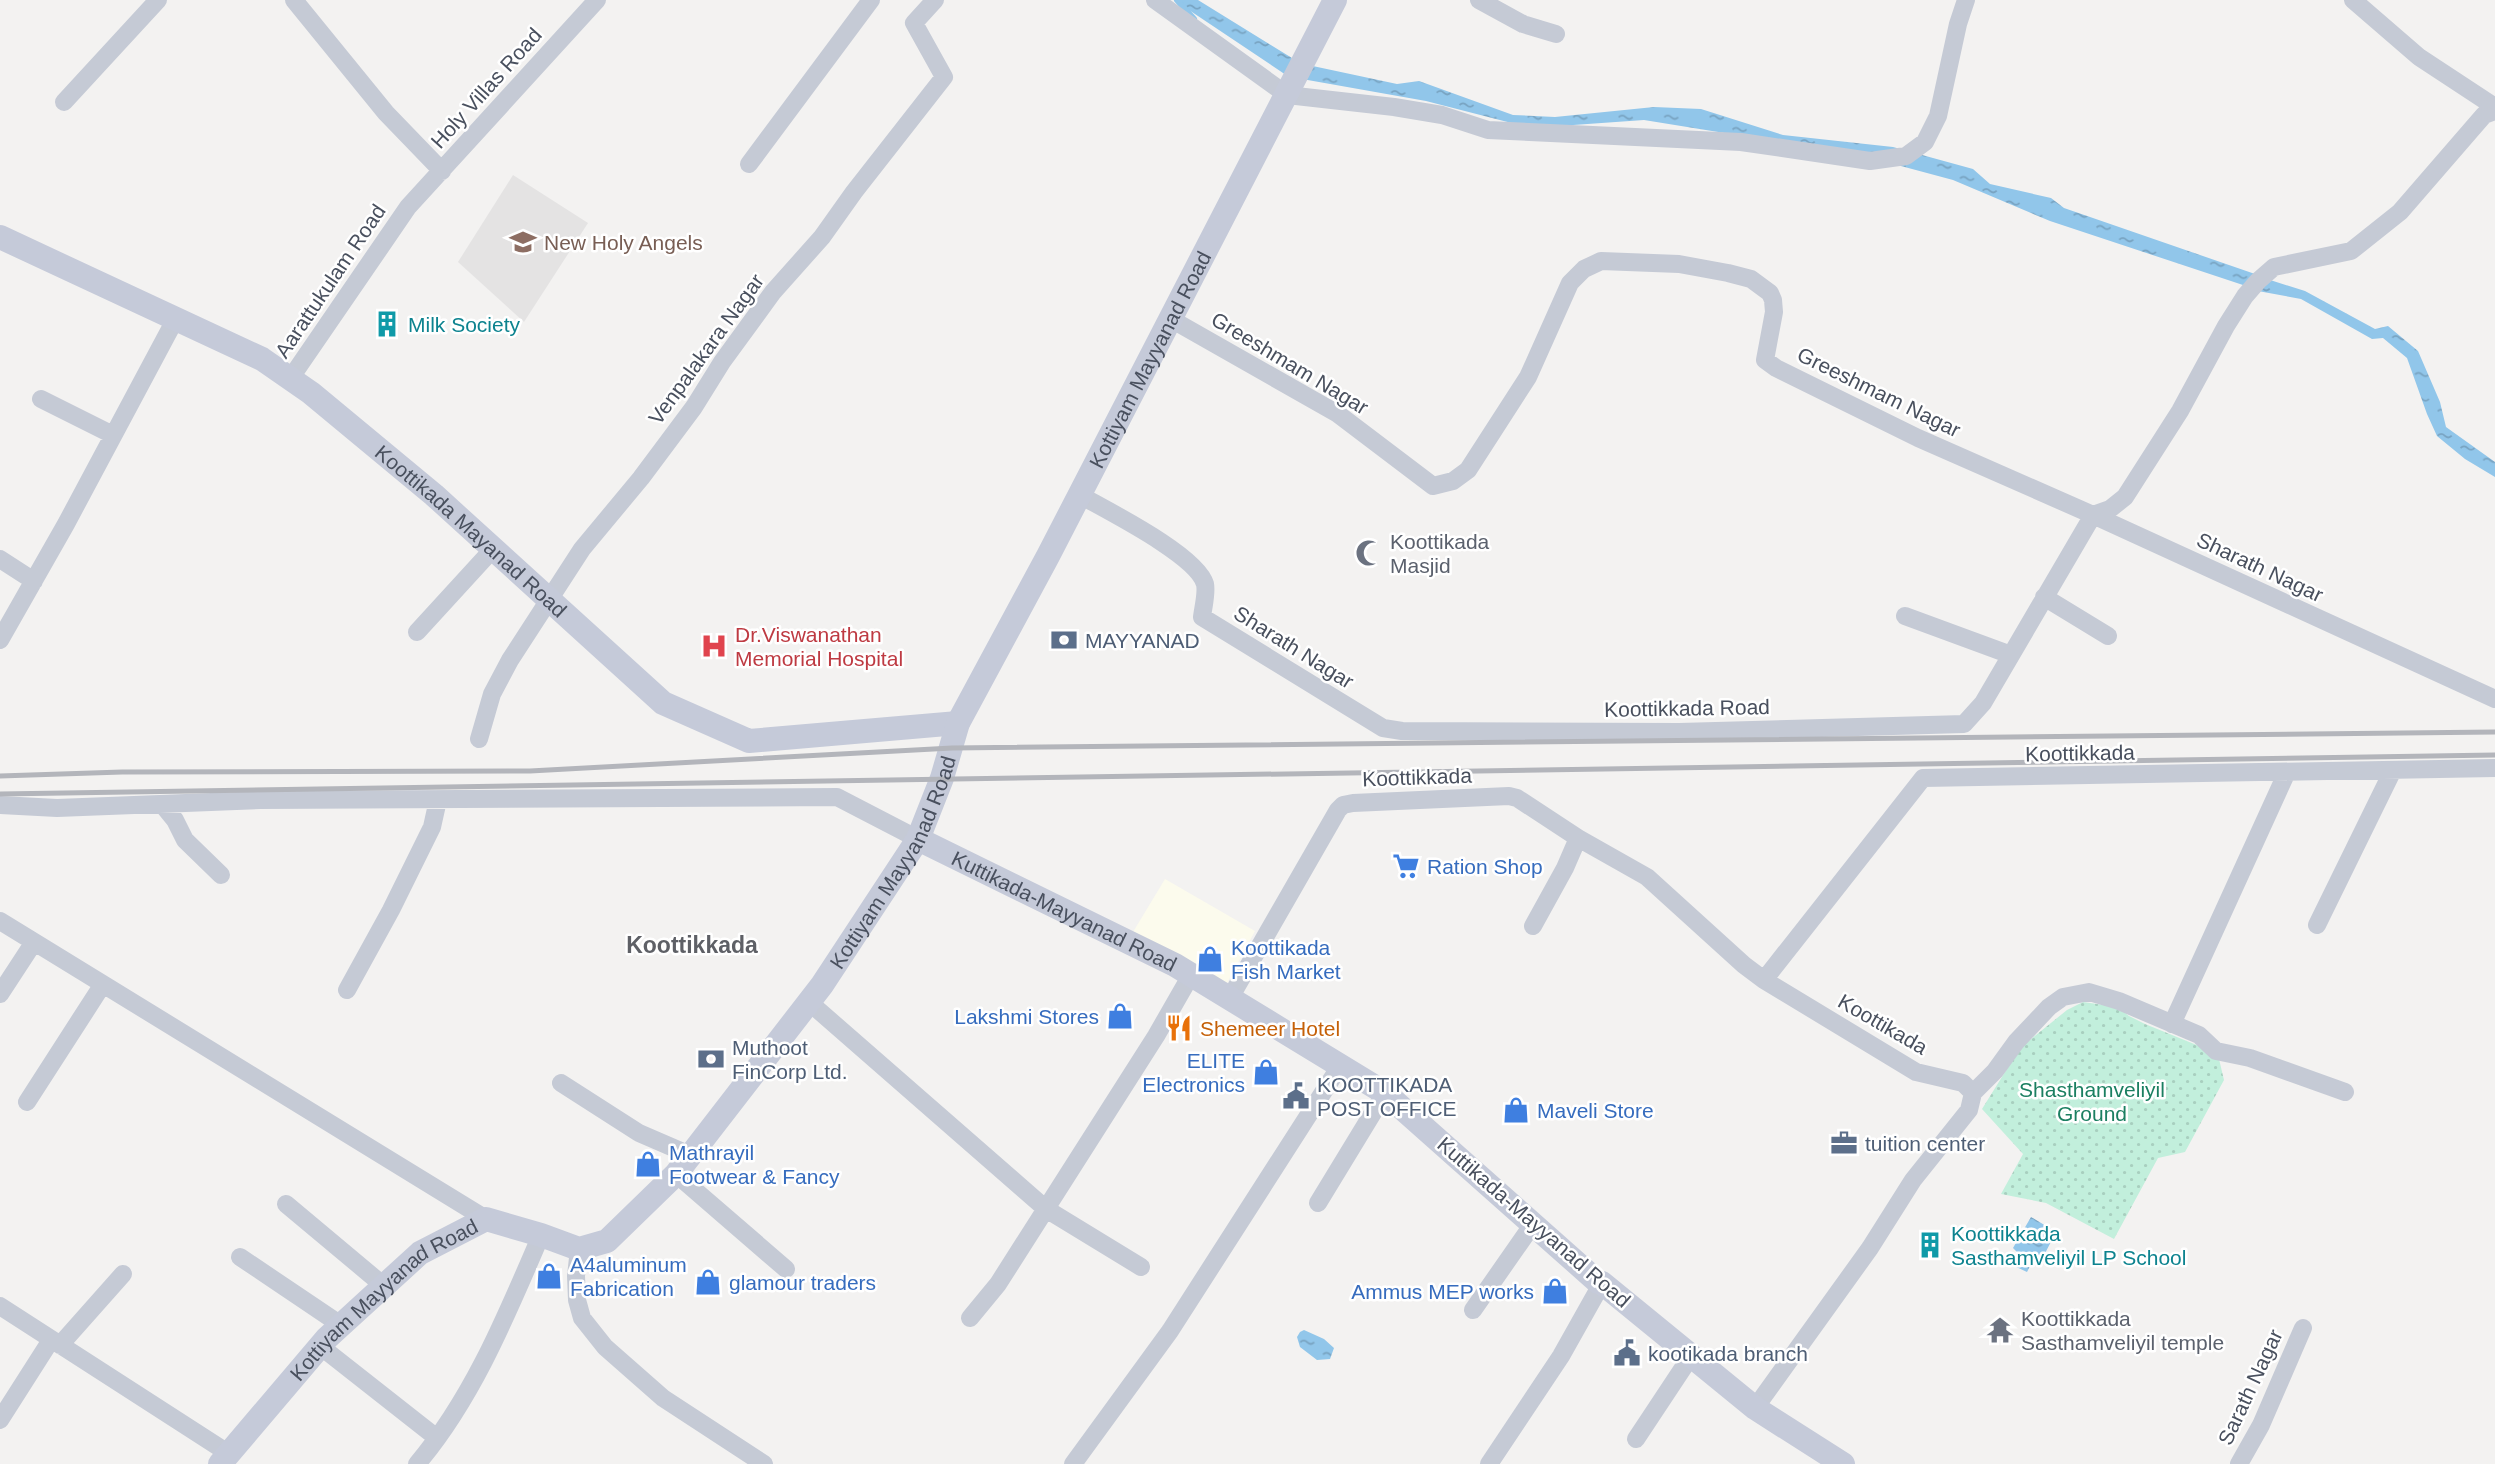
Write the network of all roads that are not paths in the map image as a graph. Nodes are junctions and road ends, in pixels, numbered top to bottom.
1 (158, 0) edge
2 (294, 0) edge
3 (597, 0) edge
4 (871, 0) edge
5 (935, 0) edge
6 (1155, 0) edge
7 (1335, 0) edge
8 (1479, 0) edge
9 (1966, 0) edge
10 (2353, 0) edge
11 (1556, 34) dead end
12 (1287, 95) junction
13 (64, 102) dead end
14 (2495, 109) edge
15 (749, 164) dead end
16 (442, 171) junction
17 (408, 207) joint
18 (0, 237) edge
19 (176, 317) junction
20 (1169, 318) junction
21 (290, 379) junction
22 (41, 399) dead end
23 (113, 435) junction
24 (1078, 494) junction
25 (2093, 515) junction
26 (493, 549) junction
27 (0, 559) edge
28 (34, 581) junction
29 (2044, 597) junction
30 (550, 601) junction
31 (1905, 616) dead end
32 (417, 632) dead end
33 (2108, 636) dead end
34 (0, 640) edge
35 (2011, 655) junction
36 (2495, 699) edge
37 (958, 723) junction
38 (1383, 728) joint
39 (479, 739) dead end
40 (2495, 768) edge
41 (2393, 770) junction
42 (2287, 772) junction
43 (438, 800) junction
44 (162, 804) junction
45 (0, 805) edge
46 (1578, 838) junction
47 (918, 839) junction
48 (221, 876) dead end
49 (0, 921) edge
50 (2317, 925) dead end
51 (1533, 926) dead end
52 (34, 942) junction
53 (1191, 975) junction
54 (1764, 980) junction
55 (103, 984) junction
56 (347, 990) dead end
57 (0, 994) edge
58 (1230, 998) junction
59 (809, 1002) junction
60 (2172, 1024) junction
61 (1340, 1066) junction
62 (561, 1083) dead end
63 (2345, 1092) dead end
64 (1385, 1093) junction
65 (1973, 1093) junction
66 (27, 1102) dead end
67 (683, 1165) junction
68 (1318, 1203) dead end
69 (286, 1204) dead end
70 (1046, 1209) junction
71 (486, 1219) junction
72 (1533, 1224) junction
73 (541, 1235) junction
74 (579, 1249) junction
75 (240, 1257) dead end
76 (1141, 1267) dead end
77 (786, 1269) dead end
78 (123, 1274) dead end
79 (1602, 1283) junction
80 (384, 1286) junction
81 (0, 1306) edge
82 (1473, 1310) dead end
83 (970, 1318) dead end
84 (341, 1325) junction
85 (2303, 1328) dead end
86 (56, 1342) junction
87 (320, 1346) junction
88 (1691, 1356) junction
89 (1755, 1408) junction
90 (0, 1420) edge
91 (437, 1438) junction
92 (1636, 1439) dead end
93 (224, 1459) edge
94 (417, 1464) edge
95 (764, 1464) edge
96 (1073, 1464) edge
97 (1489, 1464) edge
98 (1843, 1464) edge
99 (2239, 1464) edge

1 - 13 street
2 - 16 street
3 - 16 street, Holy Villas Road
4 - 15 street
5 - 30 street, Venpalakara Nagar
6 - 12 street
7 - 12 main road, Kottiyam Mayyanad Road
8 - 11 street
9 - 12 street
10 - 14 street
12 - 20 main road, Kottiyam Mayyanad Road
14 - 25 street
16 - 17 street, Holy Villas Road
17 - 21 street, Aarattukulam Road
18 - 19 main road, Koottikada Mayanad Road
19 - 21 main road, Koottikada Mayanad Road
19 - 23 street
20 - 24 main road, Kottiyam Mayyanad Road
20 - 25 street, Greeshmam Nagar
21 - 26 main road, Koottikada Mayanad Road
22 - 23 street
23 - 28 street
24 - 37 main road, Kottiyam Mayyanad Road
24 - 38 street, Sharath Nagar
25 - 29 street
25 - 36 street, Sharath Nagar
26 - 30 main road, Koottikada Mayanad Road
26 - 32 street
27 - 28 street
28 - 34 street
29 - 33 street
29 - 35 street
30 - 37 main road, Koottikada Mayanad Road
30 - 39 street, Venpalakara Nagar
31 - 35 street
35 - 38 street, Koottikkada Road
37 - 47 main road, Kottiyam Mayyanad Road
40 - 41 street, Koottikkada
41 - 42 street, Koottikkada
41 - 50 street
42 - 54 street, Koottikkada
42 - 60 street
43 - 44 street
43 - 47 street
43 - 56 street
44 - 45 street
44 - 48 street
46 - 51 street
46 - 54 street, Koottikada
46 - 58 street, Koottikkada
47 - 53 main road, Kuttikada-Mayyanad Road
47 - 59 main road, Kottiyam Mayyanad Road
49 - 52 street
52 - 55 street
52 - 57 street
53 - 58 main road, Kuttikada-Mayyanad Road
53 - 70 street
54 - 65 street, Koottikada
55 - 66 street
55 - 71 street
58 - 61 main road, Kuttikada-Mayyanad Road
59 - 67 main road, Kottiyam Mayyanad Road
59 - 70 street
60 - 63 street
60 - 65 street
61 - 64 main road, Kuttikada-Mayyanad Road
61 - 96 street
62 - 67 street
64 - 68 street
64 - 72 main road, Kuttikada-Mayyanad Road
65 - 89 street
67 - 74 main road, Kottiyam Mayyanad Road
67 - 77 street
69 - 80 street
70 - 76 street
70 - 83 street
71 - 73 main road, Kottiyam Mayyanad Road
71 - 80 main road, Kottiyam Mayyanad Road
72 - 79 main road, Kuttikada-Mayyanad Road
72 - 82 street
73 - 74 main road, Kottiyam Mayyanad Road
73 - 91 street
74 - 95 street
75 - 84 street
78 - 86 street
79 - 88 main road, Kuttikada-Mayyanad Road
79 - 97 street
80 - 84 main road, Kottiyam Mayyanad Road
81 - 86 street
84 - 87 main road, Kottiyam Mayyanad Road
85 - 99 street, Sarath Nagar
86 - 90 street
86 - 93 street
87 - 91 street
87 - 93 main road, Kottiyam Mayyanad Road
88 - 89 main road, Kuttikada-Mayyanad Road
88 - 92 street
89 - 98 main road, Kuttikada-Mayyanad Road
91 - 94 street

